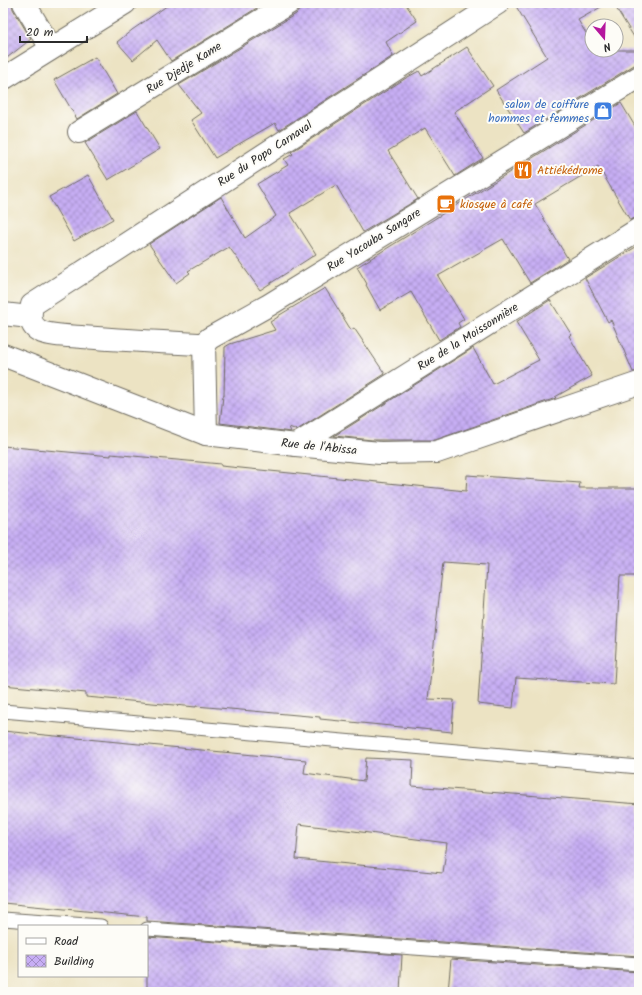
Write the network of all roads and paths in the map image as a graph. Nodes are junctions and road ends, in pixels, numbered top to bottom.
1 (24, 3) edge
2 (125, 3) edge
3 (289, 3) edge
4 (498, 3) edge
5 (51, 48) junction
6 (639, 77) edge
7 (3, 79) edge
8 (79, 132) dead end
9 (639, 229) edge
10 (31, 311) junction
11 (3, 314) edge
12 (207, 340) junction
13 (3, 355) edge
14 (639, 382) edge
15 (206, 434) junction
16 (296, 446) junction
17 (3, 711) edge
18 (639, 767) edge
19 (3, 919) edge
20 (87, 925) edge
21 (148, 929) edge
22 (639, 964) edge

1 - 5 street
2 - 5 street
3 - 8 street, Rue Djedje Kame
4 - 10 street, Rue du Popo Carnaval
5 - 7 street
6 - 12 street, Rue Yacouba Sangare
9 - 16 street, Rue de la Moissonnière
10 - 11 street
10 - 12 street
12 - 15 street
13 - 15 street, Rue de l'Abissa
14 - 16 street, Rue de l'Abissa
15 - 16 street, Rue de l'Abissa
17 - 18 lane
19 - 20 lane
21 - 22 lane

